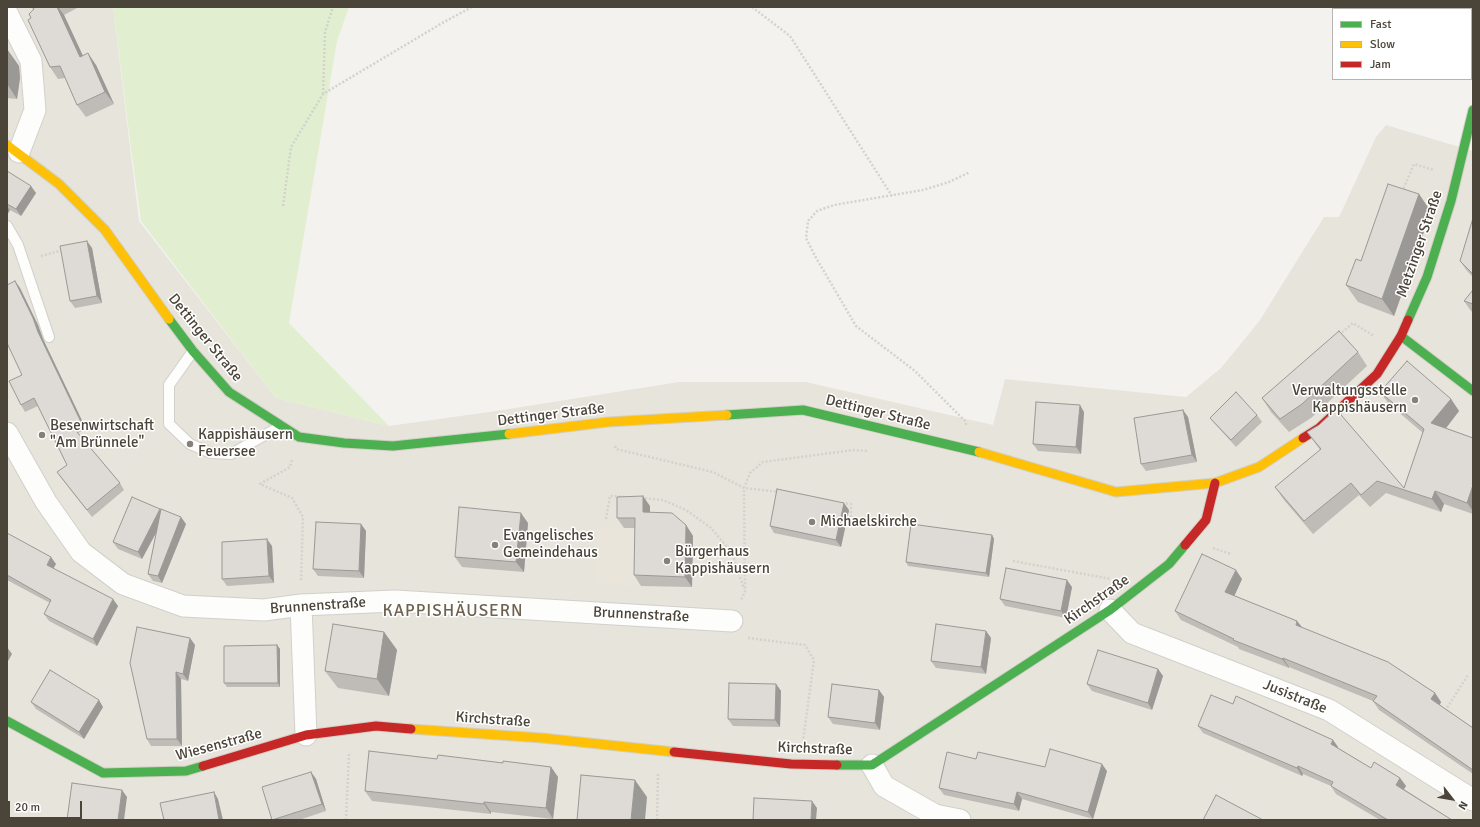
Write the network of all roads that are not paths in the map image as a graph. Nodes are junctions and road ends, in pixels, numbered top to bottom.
1 (7, 13) edge
2 (1473, 110) edge
3 (13, 149) edge
4 (7, 226) edge
5 (1401, 336) junction
6 (49, 337) dead end
7 (193, 351) junction
8 (1473, 391) edge
9 (281, 426) junction
10 (7, 433) edge
11 (1215, 483) junction
12 (301, 605) junction
13 (1110, 610) junction
14 (732, 621) road end
15 (7, 721) edge
16 (306, 735) junction
17 (872, 765) junction
18 (1473, 800) edge
19 (960, 820) edge

1 - 3 street
2 - 5 street, Metzinger Straße
3 - 7 street, Dettinger Straße
4 - 6 lane
5 - 8 street
5 - 11 street, Metzinger Straße
7 - 9 street, Dettinger Straße
7 - 9 lane
9 - 11 street, Dettinger Straße
10 - 12 street, Brunnenstraße
11 - 13 street, Kirchstraße
12 - 14 street, Brunnenstraße
12 - 16 street
13 - 17 street, Kirchstraße
13 - 18 street, Jusistraße
15 - 16 street, Wiesenstraße
16 - 17 street, Kirchstraße
17 - 19 street

